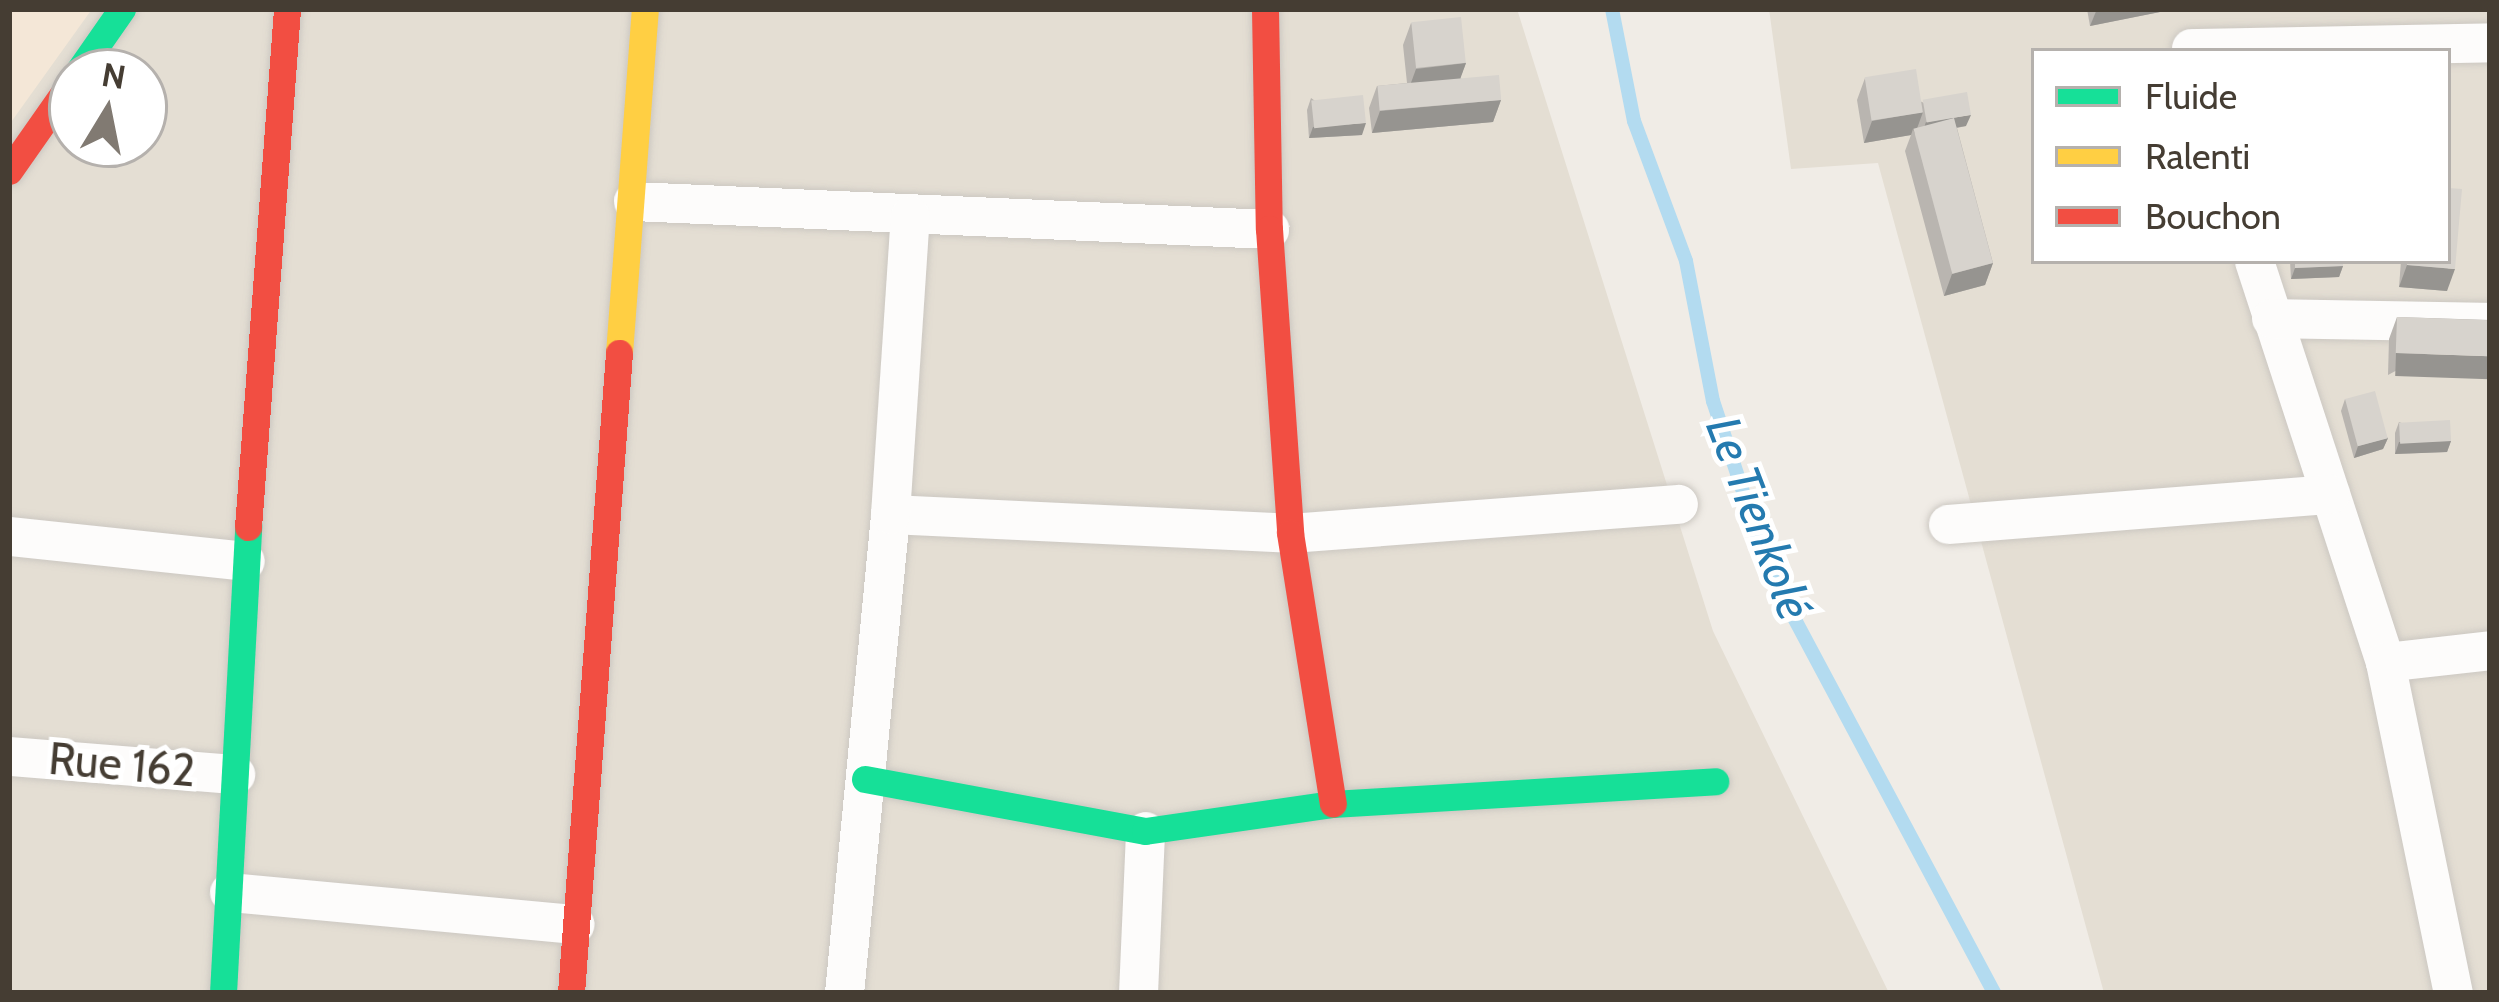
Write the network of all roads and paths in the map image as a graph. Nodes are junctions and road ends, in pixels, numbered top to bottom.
1 (122, 9) edge
2 (287, 9) edge
3 (645, 9) edge
4 (1265, 9) edge
5 (2190, 36) edge
6 (2490, 42) edge
7 (95, 48) edge
8 (48, 115) edge
9 (9, 171) edge
10 (633, 201) junction
11 (910, 216) junction
12 (1269, 230) junction
13 (2255, 264) edge
14 (2271, 318) junction
15 (2490, 322) edge
16 (2330, 494) junction
17 (1678, 504) dead end
18 (890, 514) junction
19 (1948, 524) dead end
20 (1290, 533) junction
21 (9, 536) edge
22 (245, 561) junction
23 (2490, 650) edge
24 (2385, 662) junction
25 (9, 756) edge
26 (235, 774) junction
27 (865, 779) junction
28 (1715, 781) dead end
29 (1334, 805) junction
30 (1145, 831) junction
31 (229, 892) junction
32 (575, 924) junction
33 (223, 993) edge
34 (571, 993) edge
35 (844, 993) edge
36 (1138, 993) edge
37 (2453, 993) edge

1 - 7 street
2 - 22 street
3 - 10 street
4 - 12 street
5 - 6 street
8 - 9 street
10 - 11 street
10 - 32 street
11 - 12 street
11 - 18 street
12 - 20 street
13 - 14 street
14 - 15 street
14 - 16 street
16 - 19 street
16 - 24 street
17 - 20 street
18 - 20 street
18 - 27 street
20 - 29 street
21 - 22 street
22 - 26 street
23 - 24 street
24 - 37 street
25 - 26 street, Rue 162
26 - 31 street
27 - 30 street
27 - 35 street
28 - 29 street
29 - 30 street
30 - 36 street
31 - 32 street
31 - 33 street
32 - 34 street

